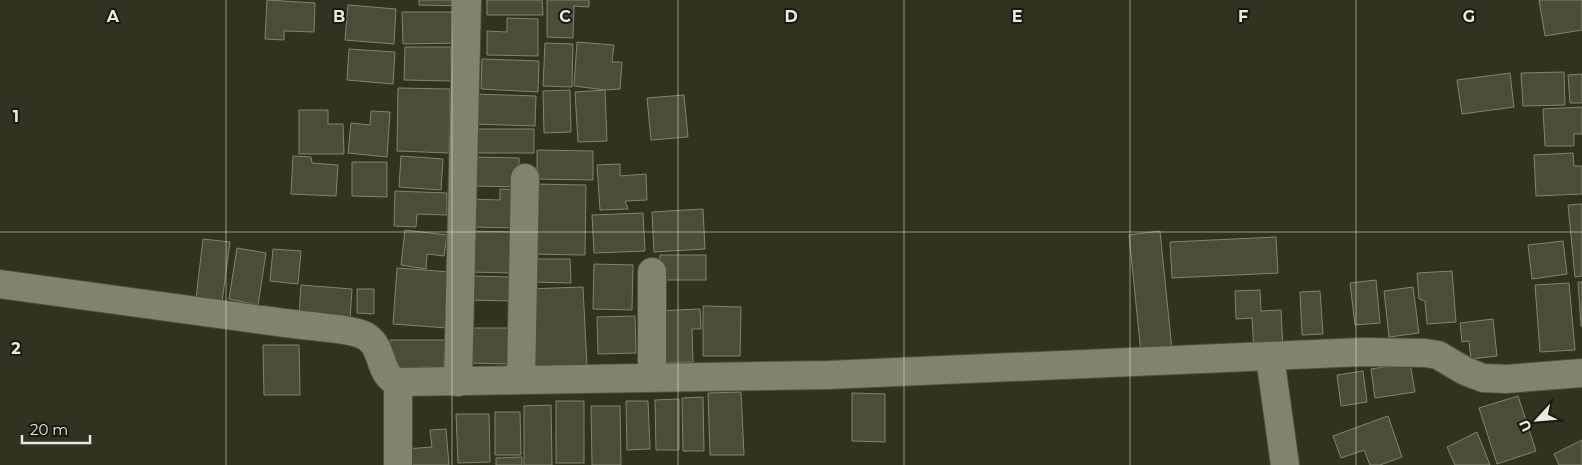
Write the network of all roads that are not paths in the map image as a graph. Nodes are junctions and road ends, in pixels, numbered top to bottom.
1 (467, 0) edge
2 (525, 178) dead end
3 (652, 272) dead end
4 (0, 284) edge
5 (1270, 357) junction
6 (1582, 373) edge
7 (652, 377) junction
8 (521, 380) junction
9 (398, 382) junction
10 (458, 382) junction
11 (398, 465) edge
12 (1285, 465) edge

1 - 10 street
2 - 8 street
3 - 7 street
4 - 9 street
5 - 6 street
5 - 7 street
5 - 12 street
7 - 8 street
8 - 10 street
9 - 10 street
9 - 11 street

